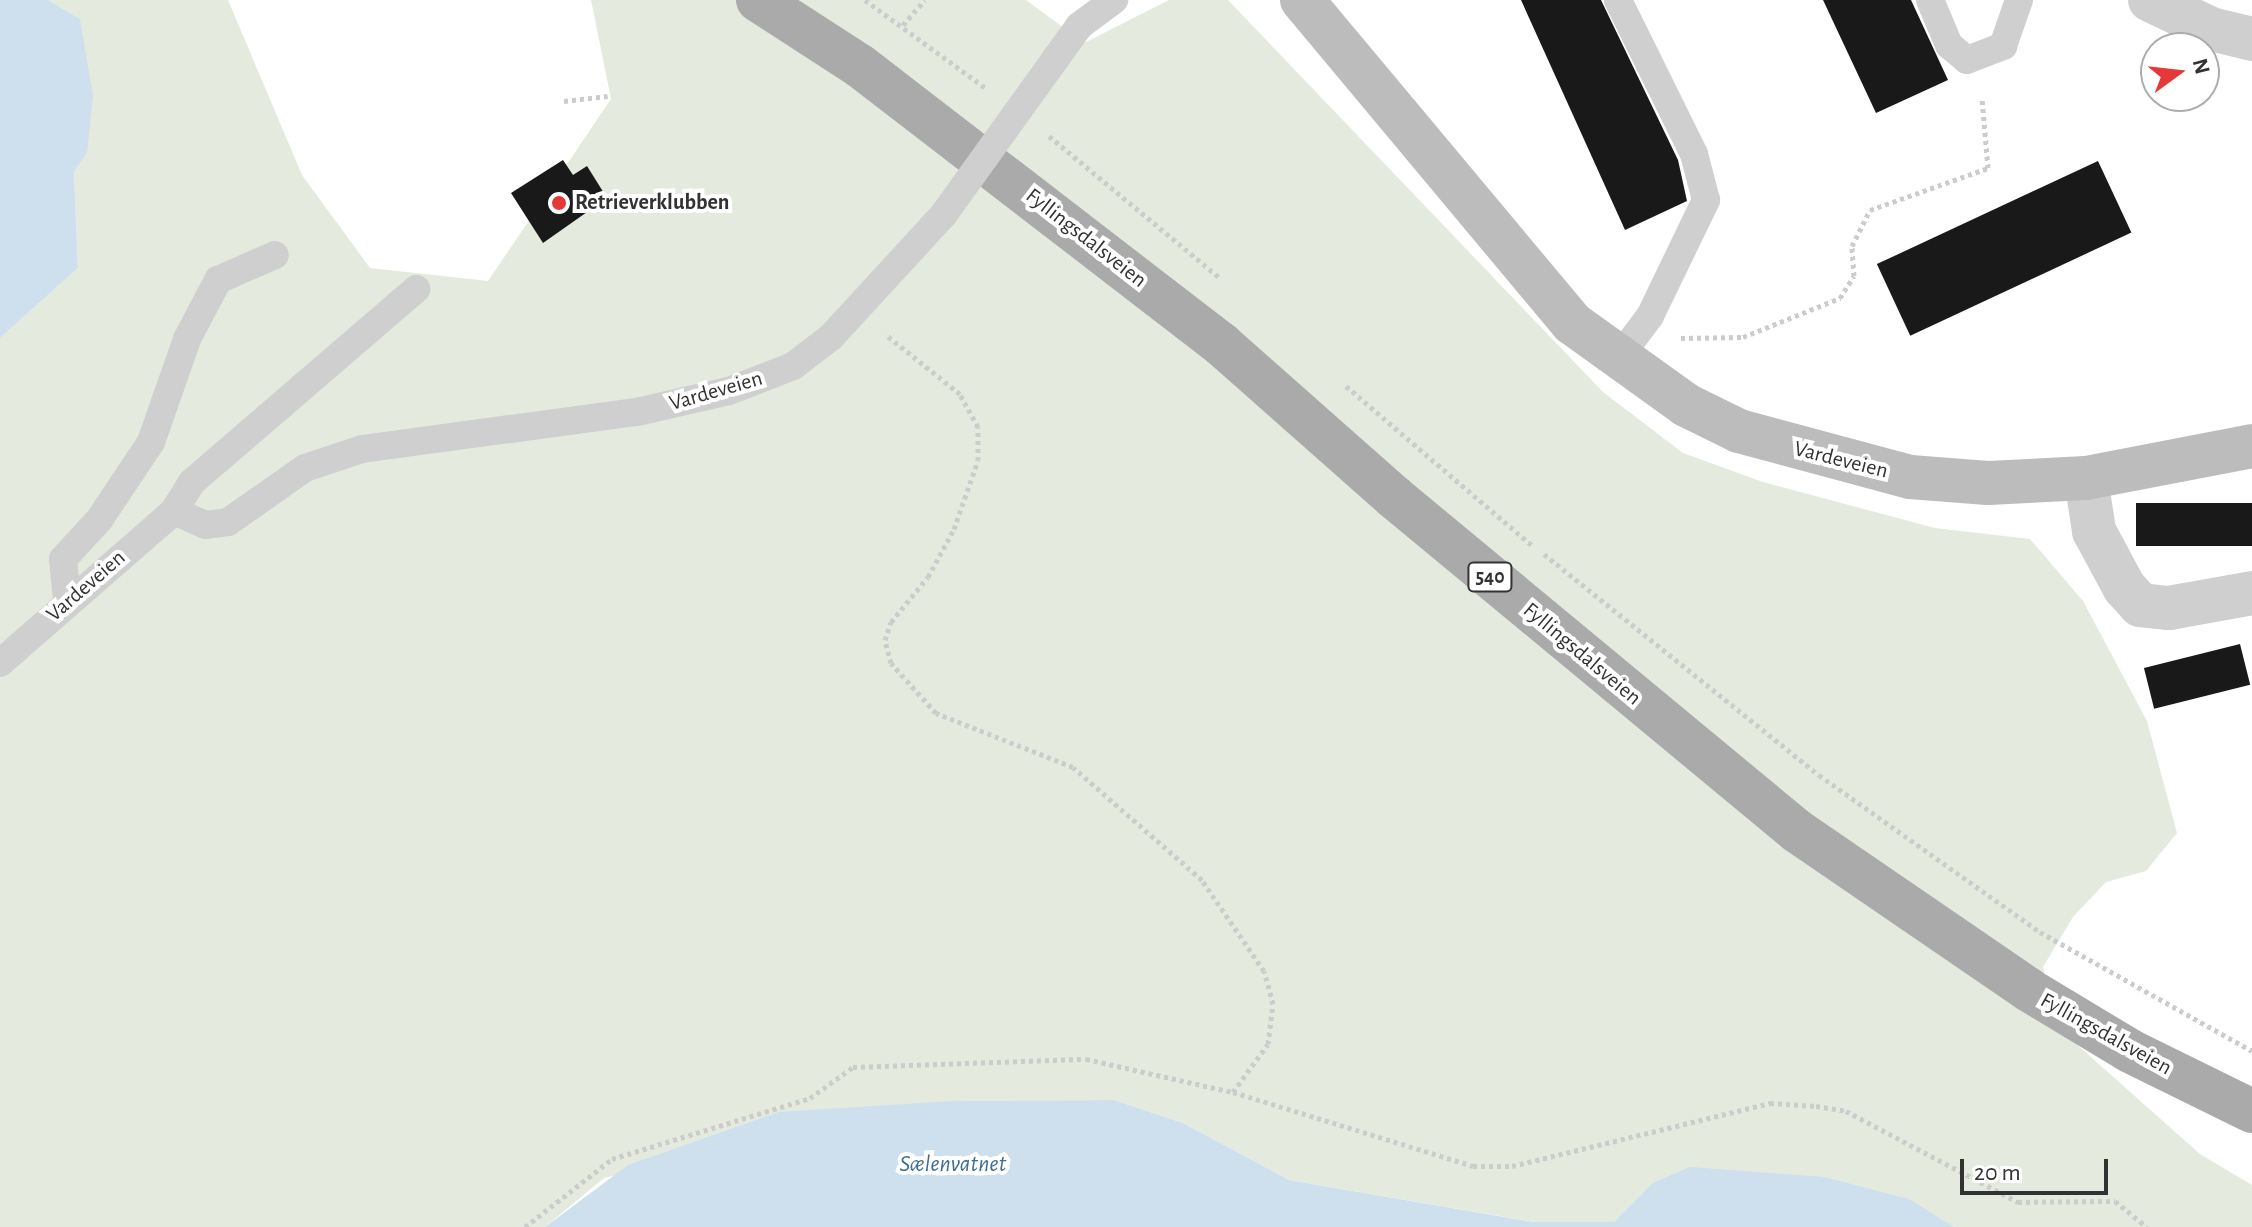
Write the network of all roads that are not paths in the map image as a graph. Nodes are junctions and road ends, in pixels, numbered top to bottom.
1 (758, 0) edge
2 (1114, 0) edge
3 (1302, 0) edge
4 (1618, 0) edge
5 (1930, 0) edge
6 (2019, 0) edge
7 (2150, 0) edge
8 (2252, 39) edge
9 (275, 255) dead end
10 (416, 289) dead end
11 (1629, 346) junction
12 (2252, 446) edge
13 (2086, 478) junction
14 (174, 511) junction
15 (2252, 593) edge
16 (67, 600) junction
17 (0, 663) edge
18 (2252, 1111) edge

1 - 18 main road, Fyllingsdalsveien / 540
2 - 14 lane, Vardeveien, bridge
3 - 11 main road, Vardeveien
4 - 11 lane
5 - 6 lane
7 - 8 street
9 - 16 lane
10 - 14 lane, Vardeveien
11 - 13 main road, Vardeveien
12 - 13 main road, Vardeveien
13 - 15 street
14 - 16 lane, Vardeveien
16 - 17 lane, Vardeveien

